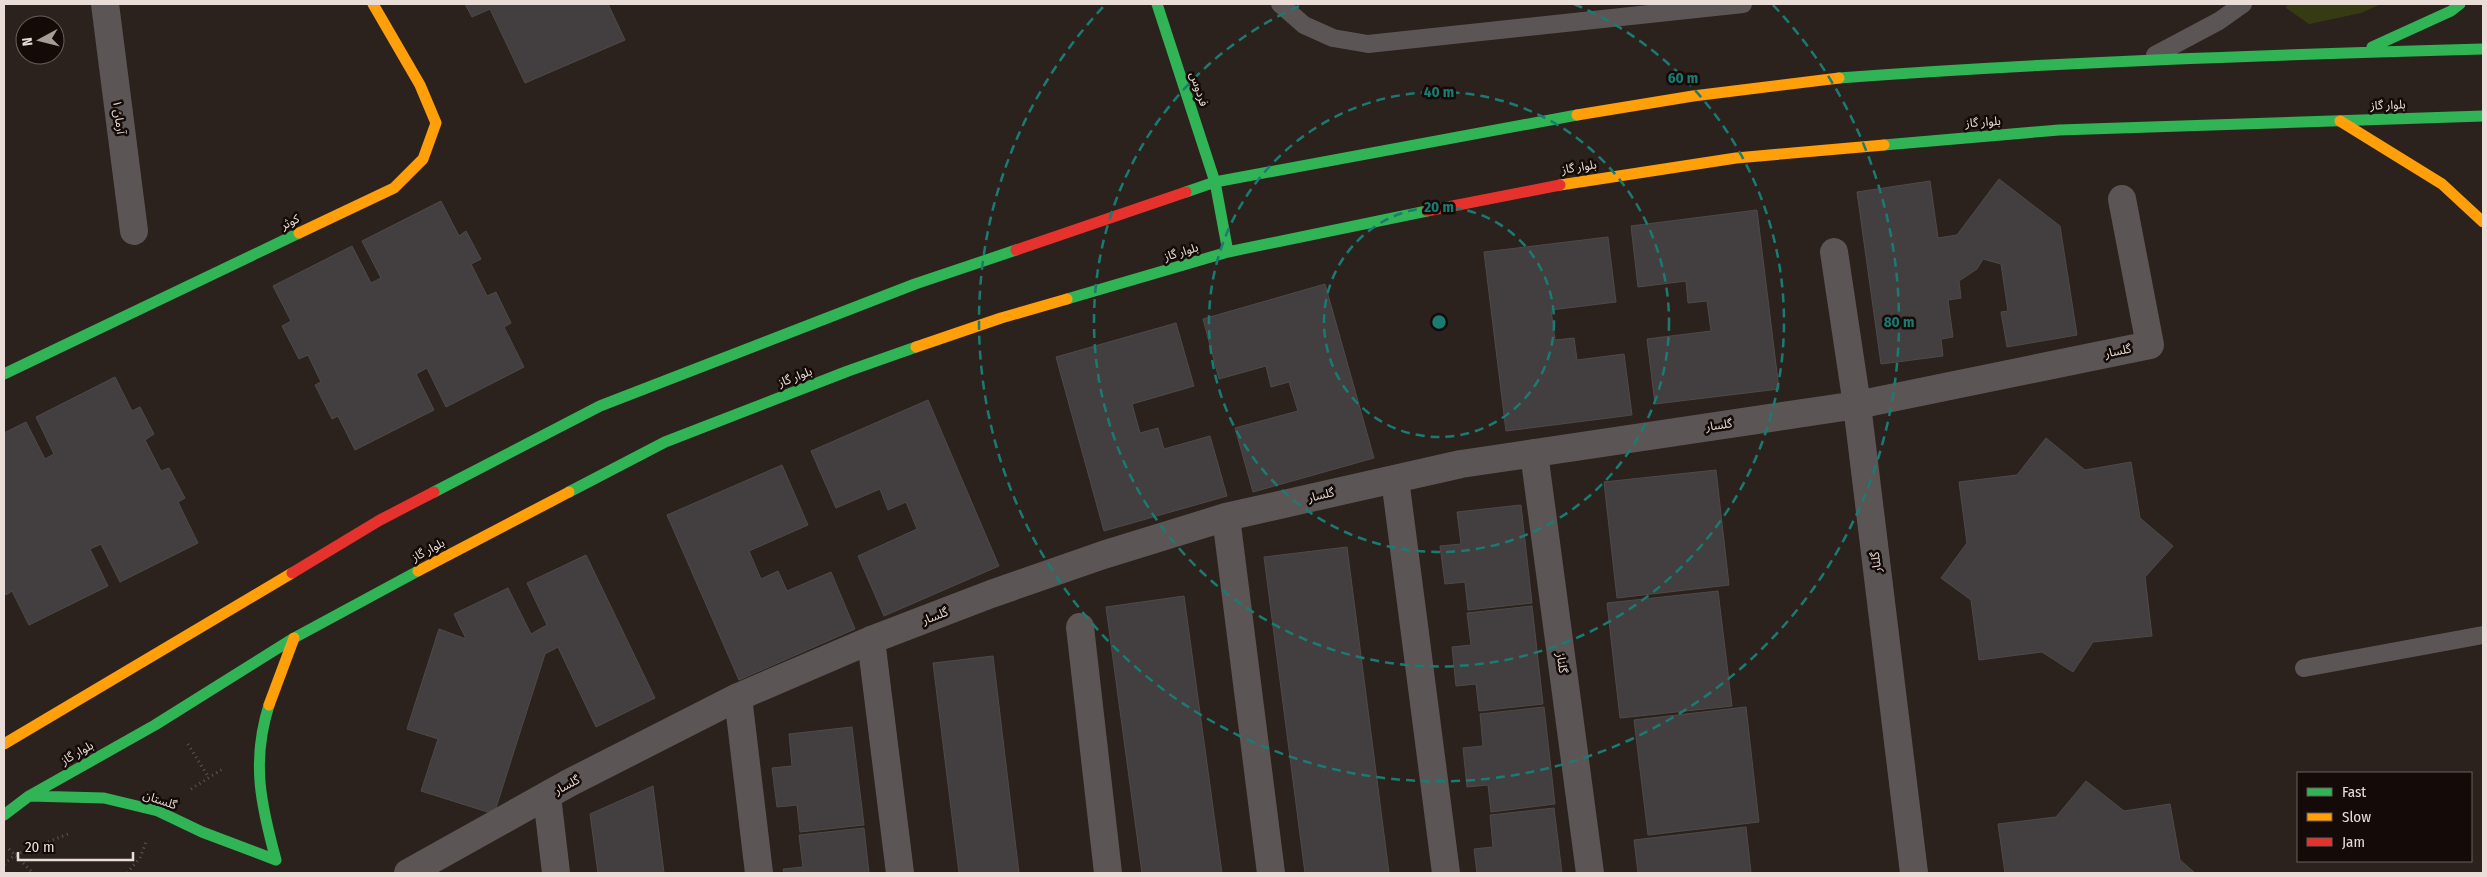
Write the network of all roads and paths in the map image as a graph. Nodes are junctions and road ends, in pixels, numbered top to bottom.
1 (105, 4) edge
2 (373, 4) edge
3 (1157, 4) edge
4 (1280, 4) edge
5 (1743, 4) edge
6 (2243, 4) edge
7 (2460, 4) edge
8 (2483, 49) edge
9 (2360, 52) junction
10 (2148, 59) junction
11 (2483, 116) edge
12 (2340, 121) junction
13 (1216, 182) junction
14 (2122, 198) dead end
15 (2483, 222) edge
16 (134, 231) dead end
17 (1228, 252) junction
18 (1834, 252) dead end
19 (4, 374) edge
20 (1858, 405) junction
21 (1534, 453) junction
22 (1395, 479) junction
23 (1226, 517) junction
24 (1080, 627) dead end
25 (2483, 635) edge
26 (294, 638) junction
27 (871, 640) junction
28 (2304, 668) dead end
29 (738, 697) junction
30 (260, 743) junction
31 (4, 744) edge
32 (29, 796) junction
33 (547, 796) junction
34 (158, 811) junction
35 (4, 815) edge
36 (73, 834) dead end
37 (4, 844) edge
38 (15, 855) junction
39 (4, 864) edge
40 (33, 873) edge
41 (408, 873) edge
42 (556, 873) edge
43 (759, 873) edge
44 (900, 873) edge
45 (1108, 873) edge
46 (1271, 873) edge
47 (1446, 873) edge
48 (1590, 873) edge
49 (1914, 873) edge

1 - 16 street, آرمان ۱
2 - 19 main road, کوثر
3 - 13 main road, فردوس
4 - 5 lane
6 - 10 lane
7 - 9 main road
8 - 9 main road
9 - 10 main road
10 - 13 main road
11 - 12 main road, بلوار گاز
12 - 15 main road
12 - 17 main road, بلوار گاز
13 - 17 main road, فردوس
13 - 31 main road
14 - 20 street, گلسار
17 - 26 main road, بلوار گاز
18 - 20 street, گلنار
20 - 21 street, گلسار
20 - 49 street, گلنار
21 - 22 street, گلسار
21 - 48 street, گلناز
22 - 23 street, گلسار
22 - 47 street
23 - 27 street, گلسار
23 - 46 street
24 - 45 street
25 - 28 lane
26 - 30 main road, گلستان
26 - 32 main road, بلوار گاز
27 - 29 street, گلسار
27 - 44 street
29 - 33 street, گلسار
29 - 43 street
30 - 34 path
30 - 34 main road, گلستان
32 - 34 main road, گلستان
32 - 35 main road, بلوار گاز
33 - 41 street, گلسار
33 - 42 street
36 - 38 path
37 - 38 path
38 - 39 path
38 - 40 path

